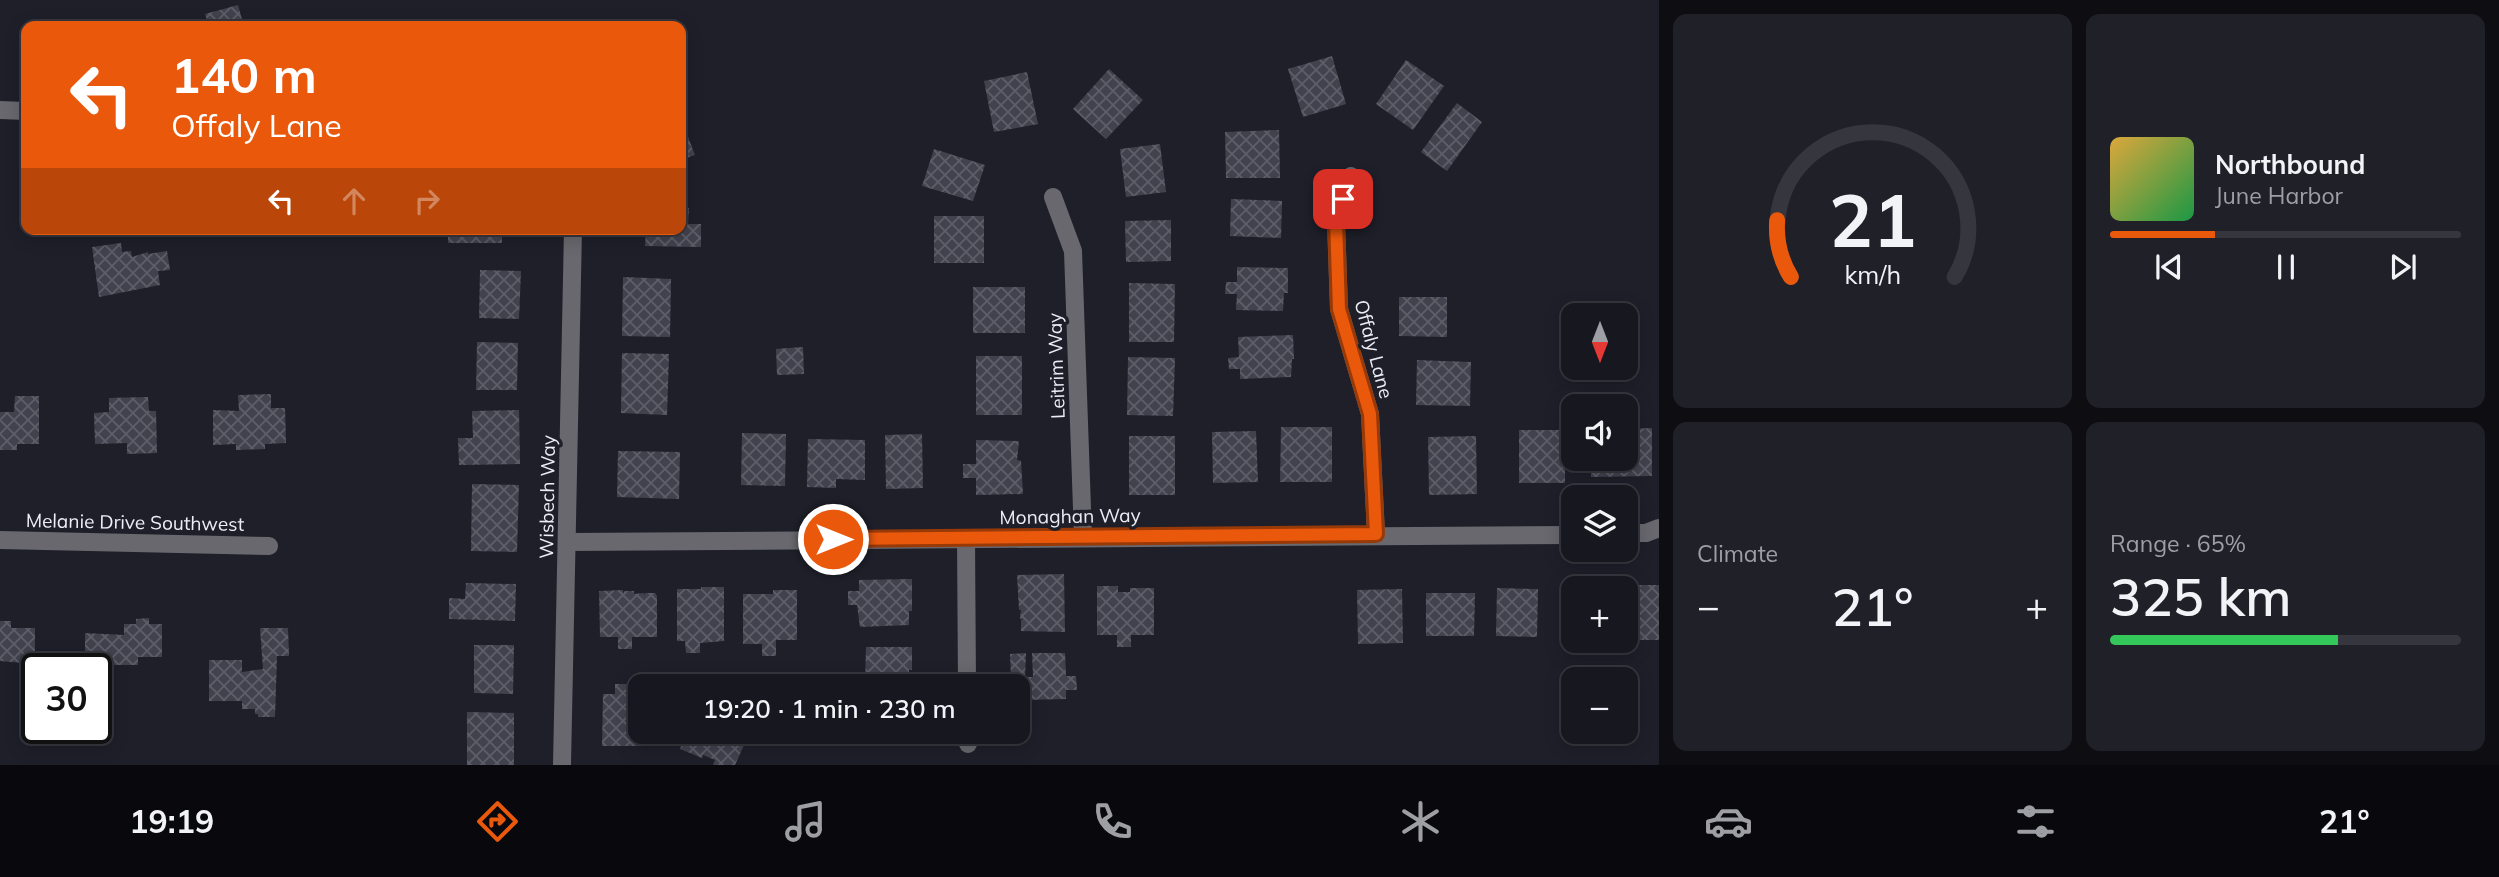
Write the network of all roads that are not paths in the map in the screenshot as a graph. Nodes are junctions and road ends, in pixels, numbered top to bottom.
1 (0, 110) edge
2 (21, 111) edge
3 (1351, 176) dead end
4 (1053, 197) dead end
5 (573, 235) edge
6 (1659, 528) edge
7 (1638, 533) edge
8 (1376, 534) junction
9 (1561, 535) edge
10 (1083, 537) junction
11 (966, 538) junction
12 (0, 540) edge
13 (567, 542) junction
14 (269, 546) dead end
15 (967, 674) edge
16 (562, 765) edge

1 - 2 street
3 - 8 street, Offaly Lane
4 - 10 street, Leitrim Way
5 - 13 street, Wisbech Way
6 - 7 street
8 - 9 street, Monaghan Way
8 - 10 street, Monaghan Way
10 - 11 street, Monaghan Way
11 - 13 street, Monaghan Way
11 - 15 street
12 - 14 street, Melanie Drive Southwest
13 - 16 street, Wisbech Way

